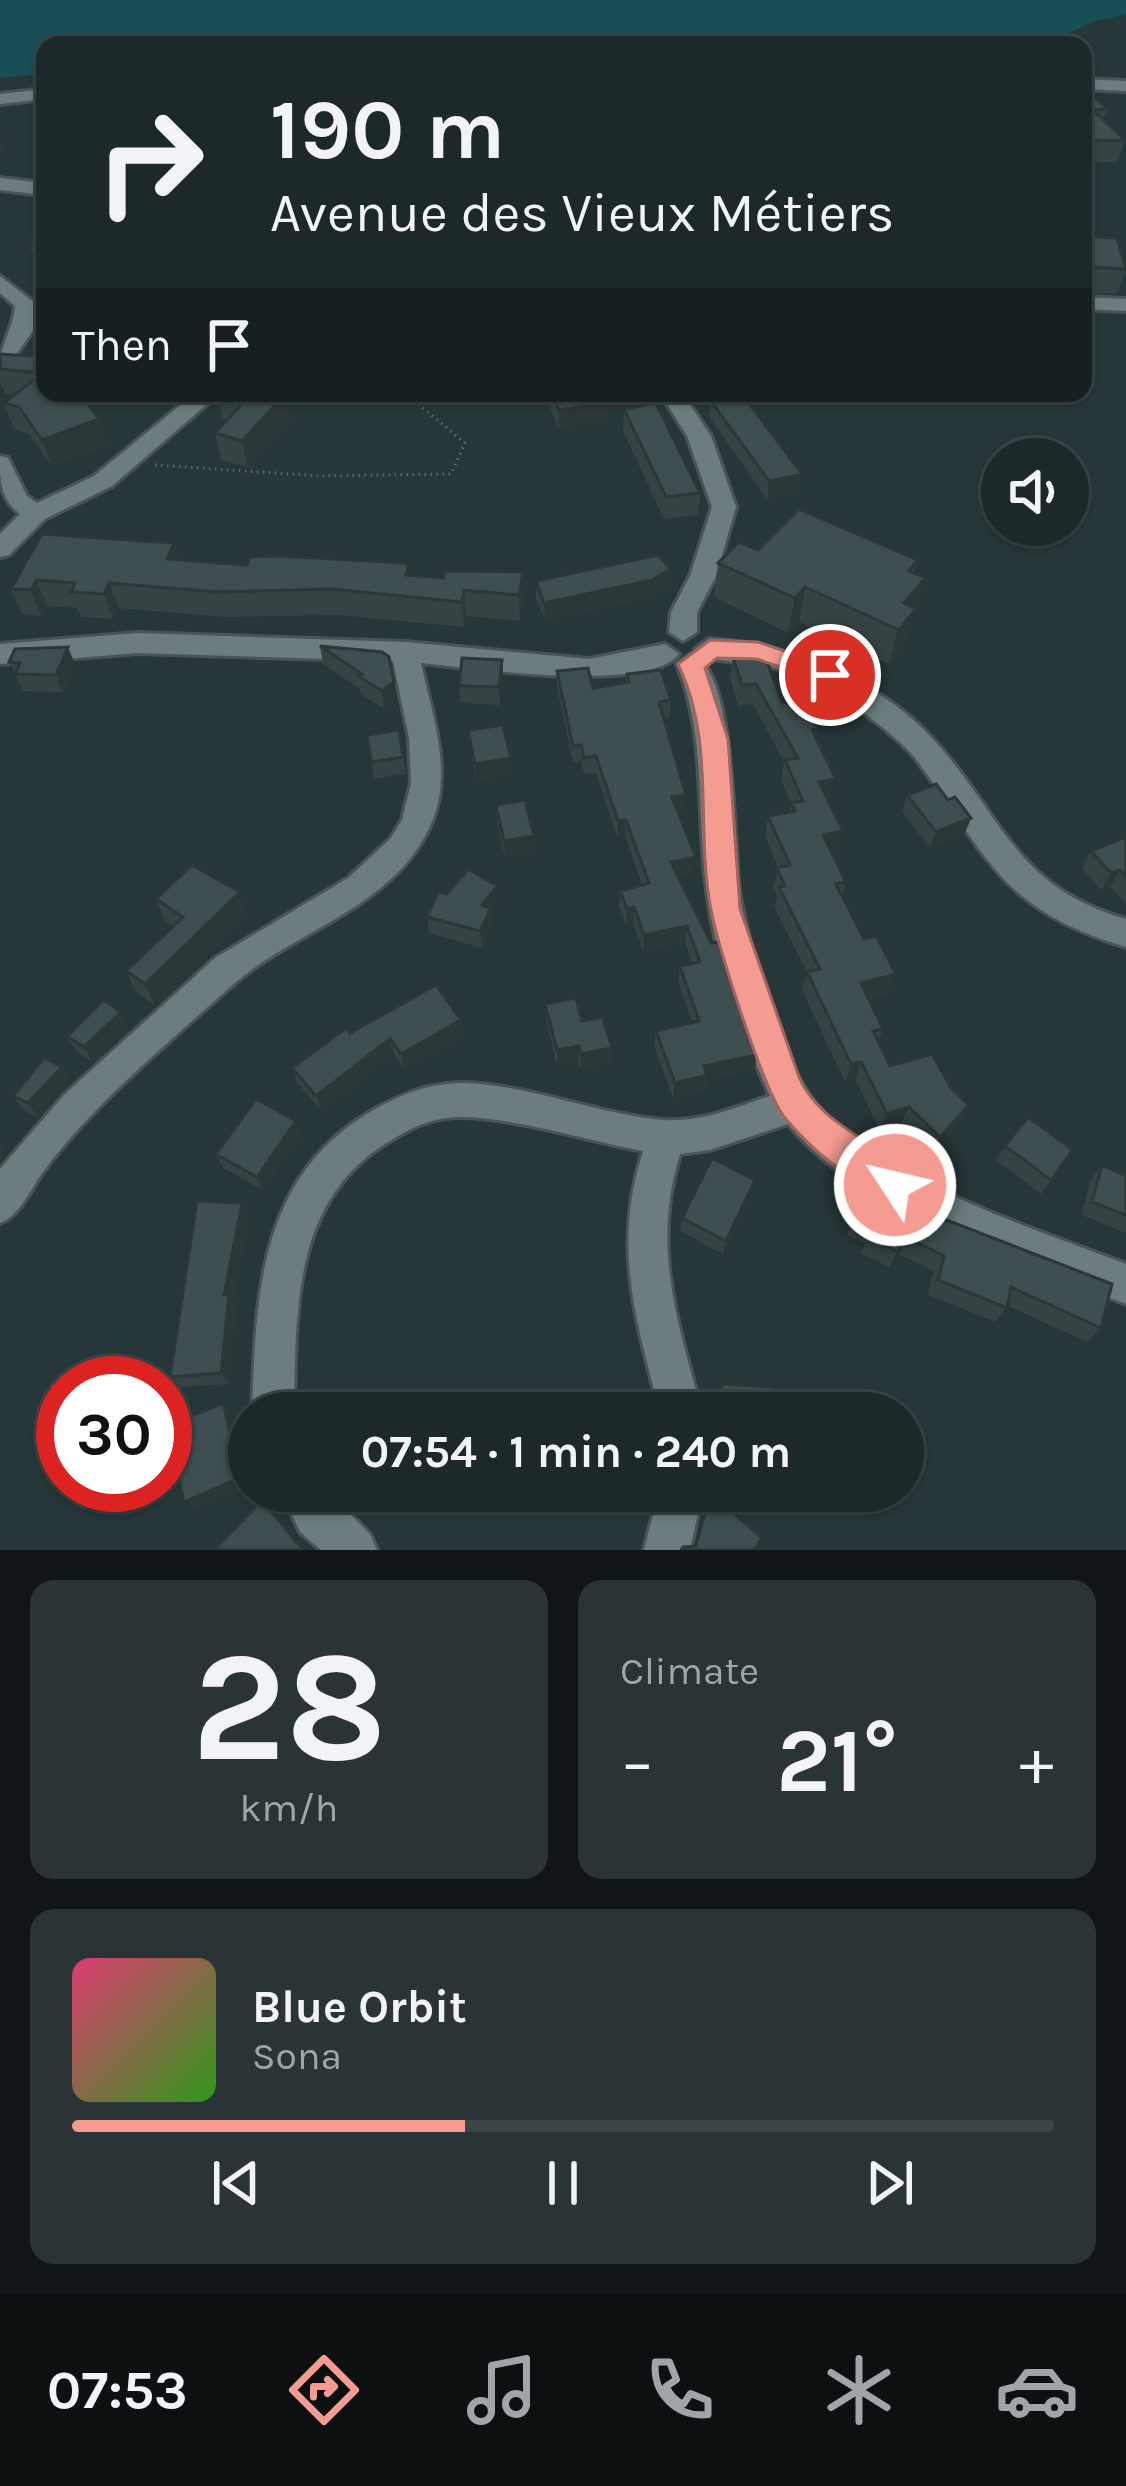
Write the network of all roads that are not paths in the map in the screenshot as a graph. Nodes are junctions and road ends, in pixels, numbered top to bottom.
1 (1092, 84) edge
2 (1126, 86) edge
3 (36, 95) edge
4 (0, 99) edge
5 (0, 184) edge
6 (36, 188) edge
7 (0, 282) edge
8 (1092, 303) edge
9 (1126, 305) edge
10 (0, 362) edge
11 (198, 402) edge
12 (677, 402) edge
13 (0, 463) edge
14 (36, 513) junction
15 (0, 548) edge
16 (687, 650) junction
17 (405, 652) junction
18 (0, 654) edge
19 (1126, 933) edge
20 (794, 1105) junction
21 (665, 1138) junction
22 (0, 1204) edge
23 (1126, 1284) edge
24 (274, 1392) edge
25 (676, 1392) edge
26 (314, 1512) edge
27 (676, 1512) edge
28 (354, 1550) edge
29 (667, 1550) edge

1 - 2 street
3 - 4 street
5 - 6 street
7 - 10 street
8 - 9 street
11 - 14 street
12 - 16 street
13 - 14 street
14 - 15 street
16 - 17 street
16 - 19 street
16 - 20 street
17 - 18 street
17 - 22 street
20 - 21 street
20 - 23 street
21 - 24 street
21 - 25 street
26 - 28 street
27 - 29 street

